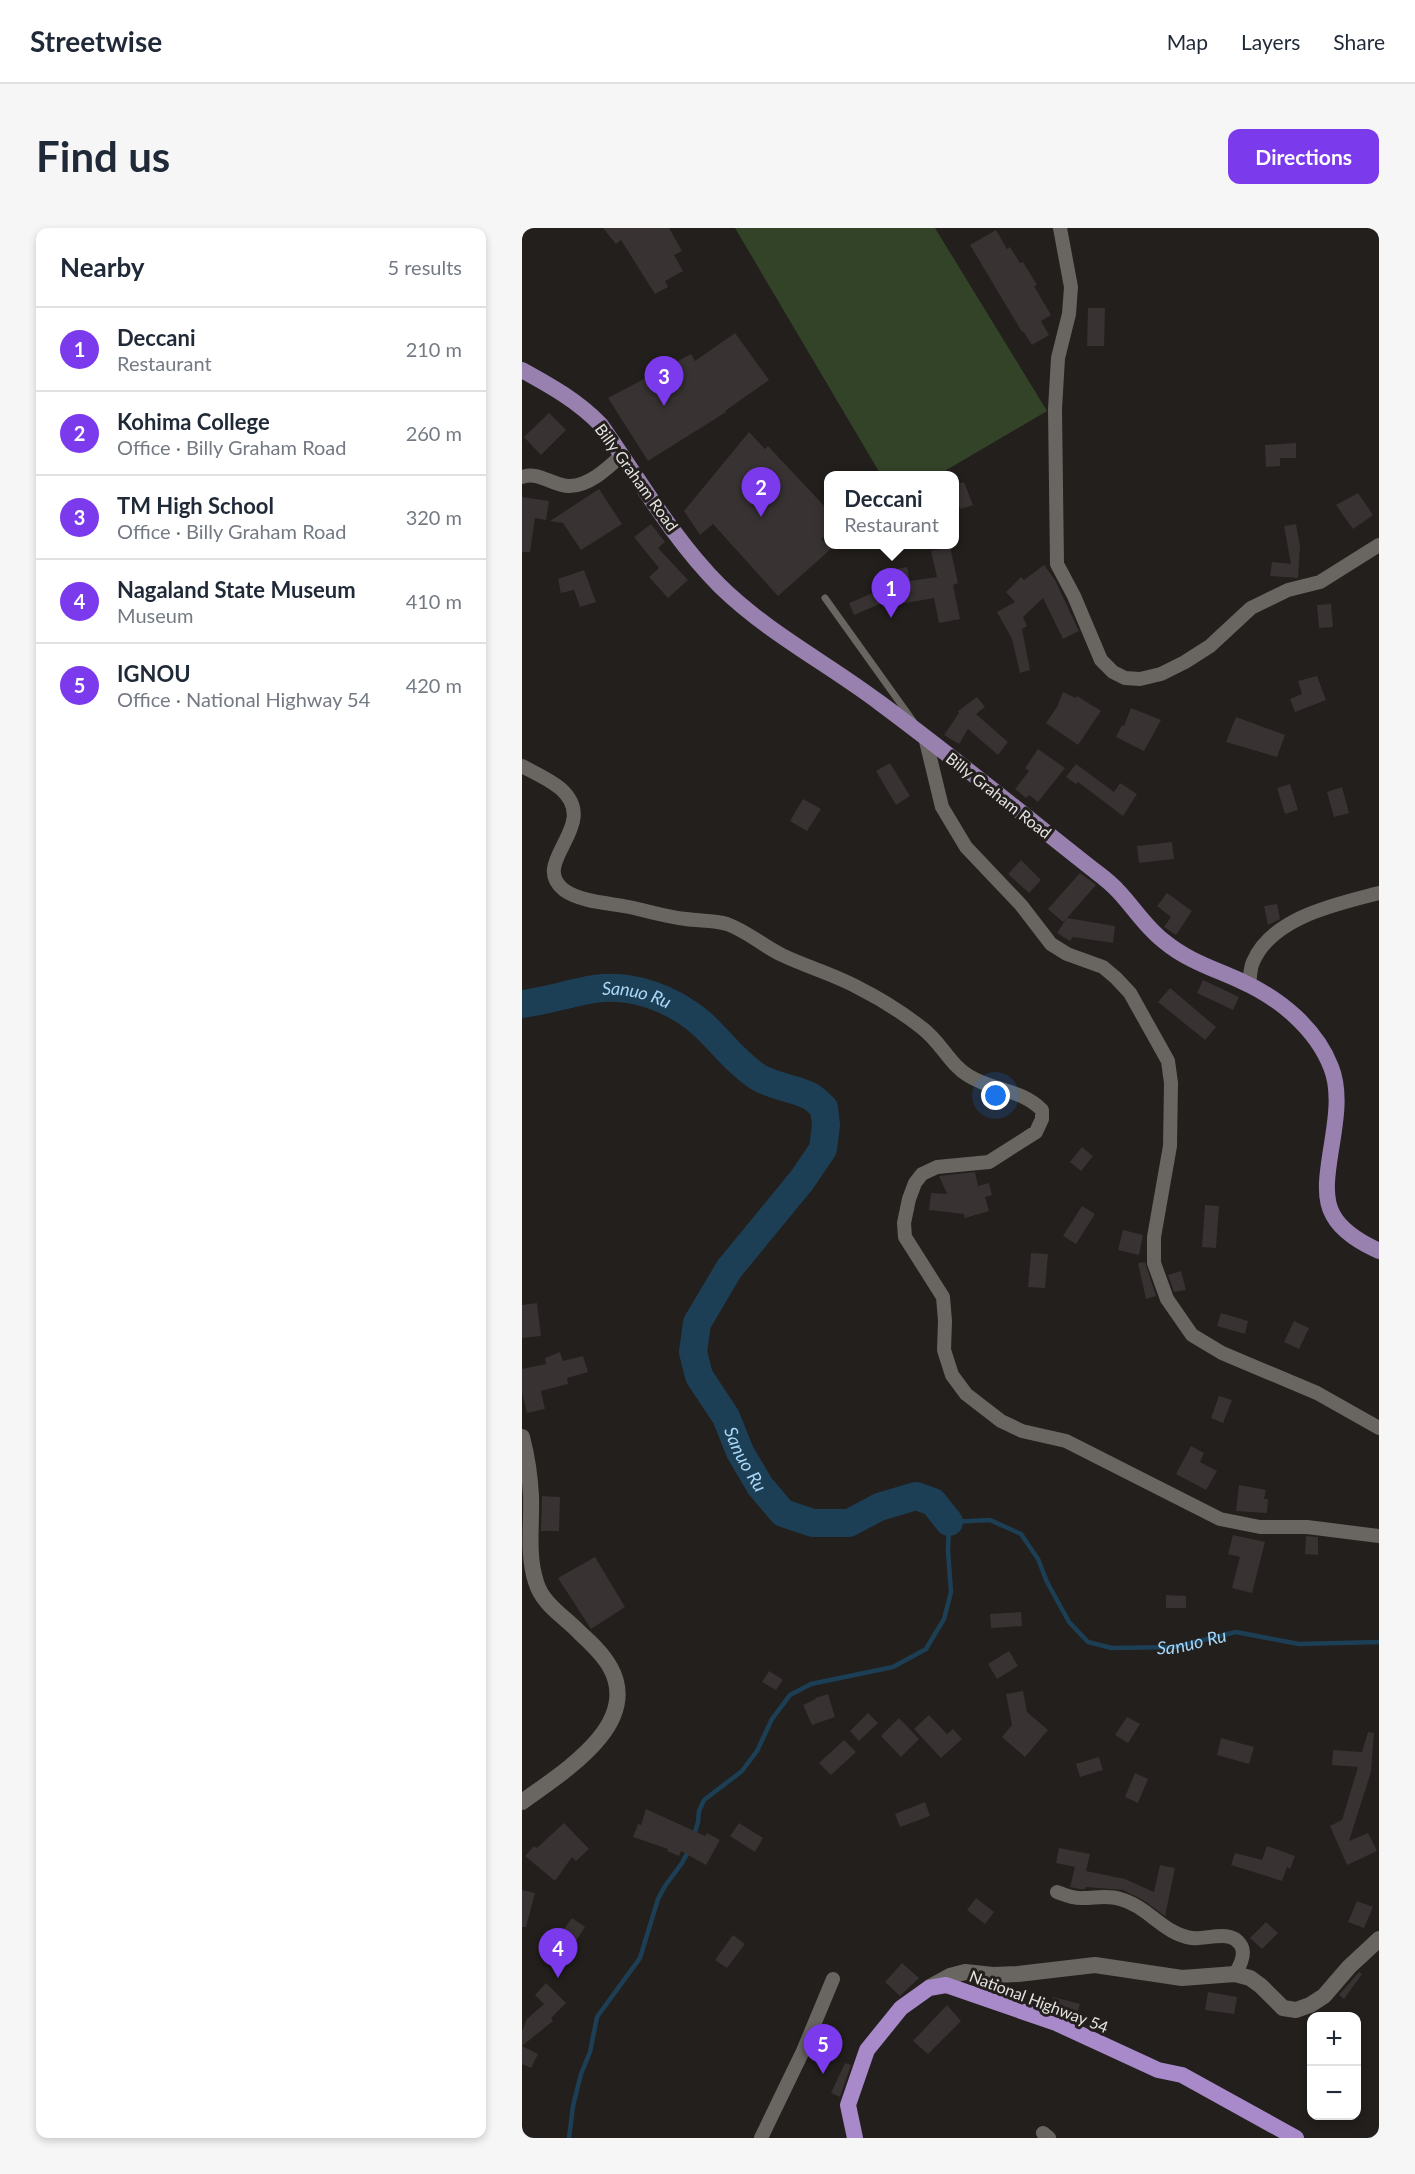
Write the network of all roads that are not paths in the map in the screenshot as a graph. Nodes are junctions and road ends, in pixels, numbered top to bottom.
1 (1060, 228) edge
2 (522, 370) edge
3 (621, 456) junction
4 (522, 477) edge
5 (1379, 545) edge
6 (825, 598) dead end
7 (925, 737) junction
8 (522, 766) edge
9 (1379, 893) edge
10 (1249, 985) junction
11 (1379, 1251) edge
12 (1379, 1428) edge
13 (522, 1437) edge
14 (1379, 1536) edge
15 (522, 1802) edge
16 (1057, 1892) dead end
17 (1379, 1939) edge
18 (1235, 1974) junction
19 (833, 1979) dead end
20 (929, 1988) junction
21 (761, 2138) edge
22 (855, 2138) edge
23 (1296, 2138) edge

1 - 5 street
2 - 3 main road, Billy Graham Road
3 - 4 street
3 - 7 main road, Billy Graham Road
6 - 7 lane
7 - 10 main road, Billy Graham Road
7 - 12 street
8 - 14 street
9 - 10 street
10 - 11 main road, Billy Graham Road
13 - 15 street
16 - 18 street
17 - 18 street
18 - 20 street
19 - 21 street
20 - 22 highway
20 - 23 highway, National Highway 54

